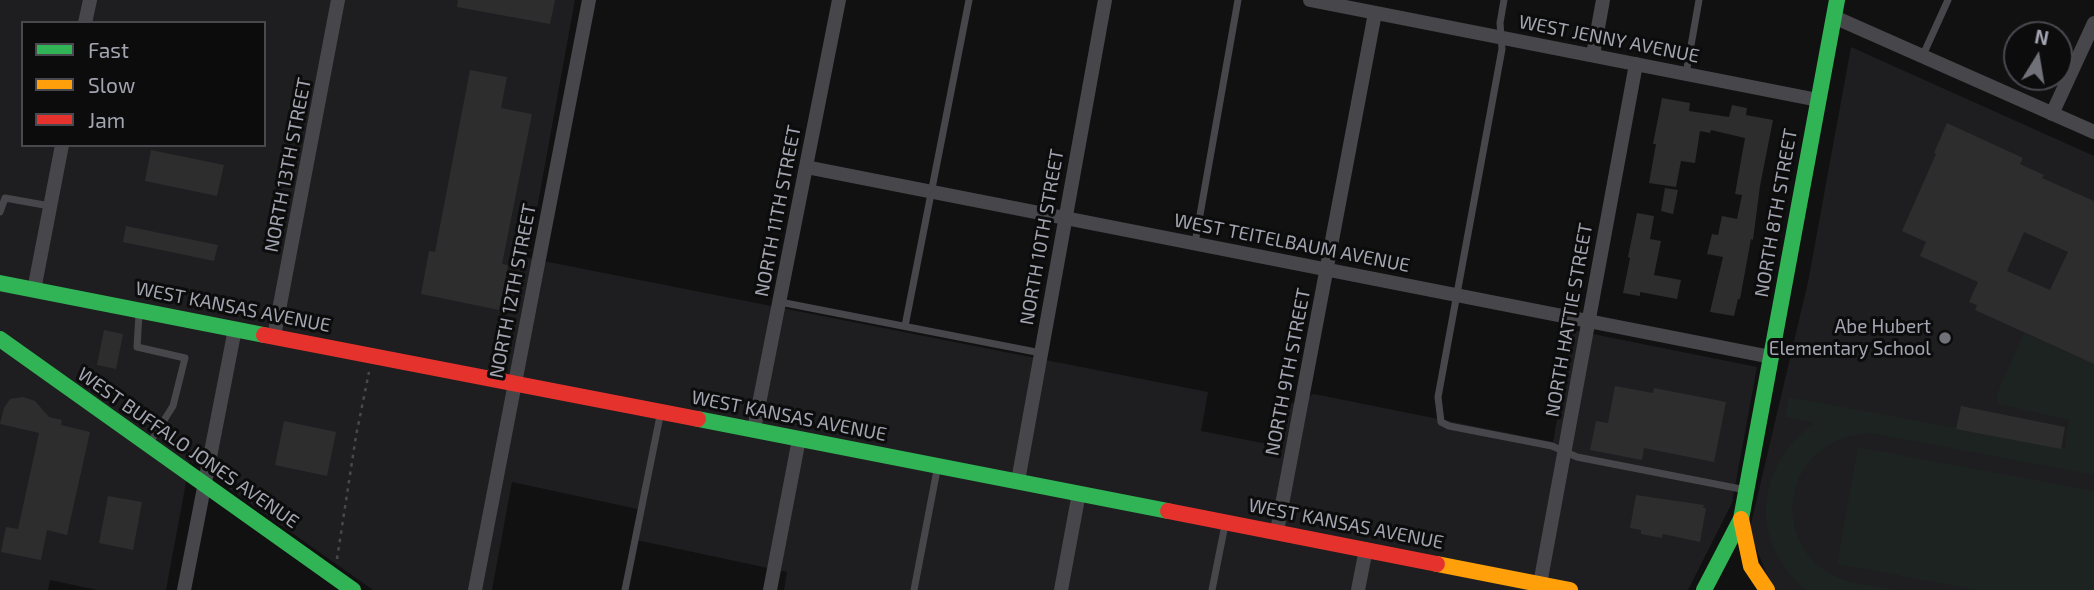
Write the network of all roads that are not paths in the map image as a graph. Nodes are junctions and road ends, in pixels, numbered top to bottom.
1 (90, 0) edge
2 (338, 0) edge
3 (589, 0) edge
4 (839, 0) edge
5 (969, 0) edge
6 (1105, 0) edge
7 (1238, 0) edge
8 (1310, 0) edge
9 (1504, 0) edge
10 (1604, 0) edge
11 (1699, 0) edge
12 (1837, 0) edge
13 (1948, 0) edge
14 (1375, 13) junction
15 (1834, 17) junction
16 (85, 21) edge
17 (2094, 23) edge
18 (1501, 38) junction
19 (1593, 55) junction
20 (1923, 55) junction
21 (1636, 64) junction
22 (1686, 74) junction
23 (1818, 100) junction
24 (2052, 114) junction
25 (2094, 132) edge
26 (62, 147) edge
27 (806, 167) junction
28 (932, 192) junction
29 (50, 206) junction
30 (0, 212) edge
31 (1065, 218) junction
32 (1194, 243) junction
33 (1327, 270) junction
34 (0, 283) edge
35 (34, 289) junction
36 (1458, 295) junction
37 (780, 302) junction
38 (139, 310) junction
39 (1588, 321) junction
40 (905, 326) junction
41 (235, 329) junction
42 (274, 336) junction
43 (0, 340) edge
44 (1041, 353) junction
45 (1771, 357) junction
46 (514, 383) junction
47 (660, 412) junction
48 (754, 429) junction
49 (799, 439) junction
50 (148, 445) junction
51 (1564, 452) junction
52 (938, 467) junction
53 (1018, 481) junction
54 (205, 485) junction
55 (1746, 490) junction
56 (1079, 493) junction
57 (1741, 519) junction
58 (1226, 521) junction
59 (1278, 531) junction
60 (1366, 549) junction
61 (333, 584) edge
62 (1540, 584) junction
63 (184, 590) edge
64 (353, 590) edge
65 (475, 590) edge
66 (625, 590) edge
67 (770, 590) edge
68 (914, 590) edge
69 (1061, 590) edge
70 (1212, 590) edge
71 (1358, 590) edge
72 (1570, 590) edge
73 (1704, 590) edge
74 (1767, 590) edge

1 - 16 street
2 - 42 street, NORTH 13TH STREET
3 - 46 street, NORTH 12TH STREET
4 - 27 street, NORTH 11TH STREET
5 - 28 lane
6 - 31 street, NORTH 10TH STREET
7 - 32 lane
8 - 14 street, WEST JENNY AVENUE
9 - 18 lane
10 - 19 street
11 - 22 lane
12 - 15 main road, NORTH 8TH STREET
13 - 20 lane
14 - 18 street, WEST JENNY AVENUE
14 - 33 street, NORTH 9TH STREET
15 - 20 street
15 - 23 main road, NORTH 8TH STREET
17 - 24 street
18 - 19 street, WEST JENNY AVENUE
18 - 36 lane
19 - 21 street, WEST JENNY AVENUE
20 - 24 street
21 - 22 street, WEST JENNY AVENUE
21 - 39 street, NORTH HATTIE STREET
22 - 23 street, WEST JENNY AVENUE
23 - 45 main road, NORTH 8TH STREET
24 - 25 street
26 - 29 street
27 - 28 street, WEST TEITELBAUM AVENUE
27 - 37 street, NORTH 11TH STREET
28 - 31 street, WEST TEITELBAUM AVENUE
28 - 40 lane
29 - 30 lane
29 - 35 street
31 - 32 street, WEST TEITELBAUM AVENUE
31 - 44 street, NORTH 10TH STREET
32 - 33 street, WEST TEITELBAUM AVENUE
33 - 36 street, WEST TEITELBAUM AVENUE
33 - 59 street, NORTH 9TH STREET
34 - 35 main road, WEST KANSAS AVENUE
35 - 38 main road, WEST KANSAS AVENUE
36 - 39 street, WEST TEITELBAUM AVENUE
36 - 51 lane
37 - 40 lane
37 - 48 street, NORTH 11TH STREET
38 - 41 main road, WEST KANSAS AVENUE
38 - 50 lane
39 - 45 street, WEST TEITELBAUM AVENUE
39 - 51 street, NORTH HATTIE STREET
40 - 44 lane
41 - 42 main road, WEST KANSAS AVENUE
41 - 54 street
42 - 46 main road, WEST KANSAS AVENUE
43 - 50 main road, WEST BUFFALO JONES AVENUE
44 - 53 street, NORTH 10TH STREET
45 - 55 main road, NORTH 8TH STREET
46 - 47 main road, WEST KANSAS AVENUE
46 - 65 street, NORTH 12TH STREET
47 - 48 main road, WEST KANSAS AVENUE
47 - 66 lane
48 - 49 main road, WEST KANSAS AVENUE
49 - 52 main road, WEST KANSAS AVENUE
49 - 67 street
50 - 54 main road, WEST BUFFALO JONES AVENUE
51 - 55 lane
51 - 62 street, NORTH HATTIE STREET
52 - 53 main road, WEST KANSAS AVENUE
52 - 68 lane
53 - 56 main road, WEST KANSAS AVENUE
54 - 61 main road, WEST BUFFALO JONES AVENUE
54 - 63 street
55 - 57 main road, NORTH 8TH STREET
56 - 58 main road, WEST KANSAS AVENUE
56 - 69 street
57 - 73 main road, NORTH 8TH STREET
57 - 74 main road
58 - 59 main road, WEST KANSAS AVENUE
58 - 70 lane
59 - 60 main road, WEST KANSAS AVENUE
60 - 62 main road, WEST KANSAS AVENUE
60 - 71 street
61 - 64 main road, WEST BUFFALO JONES AVENUE
62 - 72 main road, WEST KANSAS AVENUE

